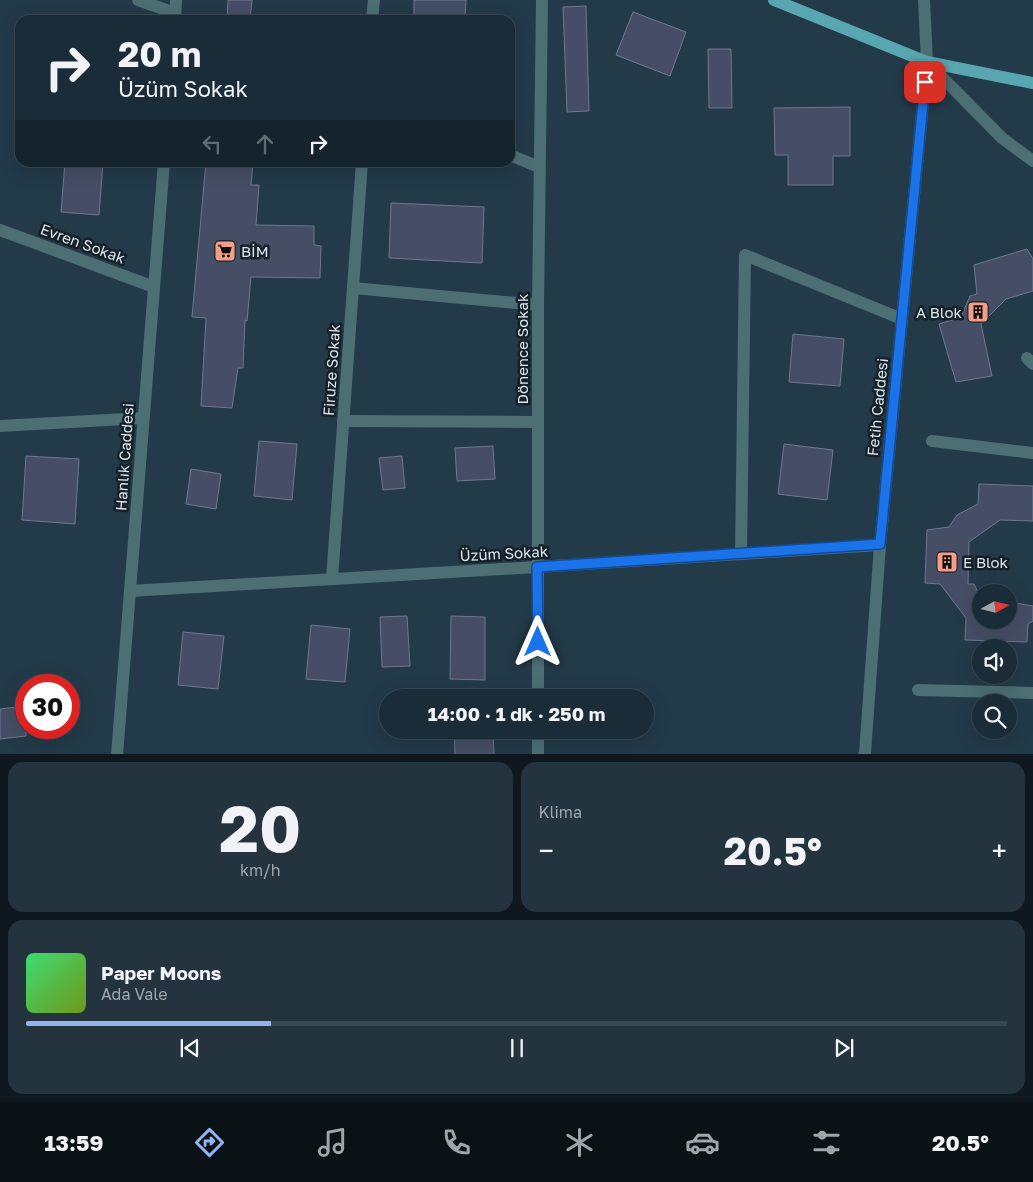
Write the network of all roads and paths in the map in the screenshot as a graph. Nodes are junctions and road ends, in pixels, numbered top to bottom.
1 (138, 0) edge
2 (176, 0) edge
3 (374, 0) edge
4 (542, 0) edge
5 (774, 0) edge
6 (924, 0) edge
7 (171, 15) edge
8 (175, 15) edge
9 (372, 15) edge
10 (927, 62) junction
11 (1033, 83) edge
12 (515, 157) edge
13 (1033, 162) edge
14 (164, 167) edge
15 (362, 167) edge
16 (539, 167) junction
17 (0, 230) edge
18 (154, 287) junction
19 (353, 288) junction
20 (538, 305) junction
21 (902, 319) junction
22 (143, 418) junction
23 (343, 421) junction
24 (538, 422) junction
25 (0, 426) edge
26 (932, 441) dead end
27 (1033, 454) edge
28 (880, 544) junction
29 (741, 554) junction
30 (537, 567) junction
31 (332, 579) junction
32 (130, 591) junction
33 (538, 689) edge
34 (918, 690) dead end
35 (1033, 693) edge
36 (538, 739) edge
37 (117, 754) edge
38 (538, 754) edge
39 (864, 754) edge

1 - 7 street
2 - 8 street
3 - 9 street
4 - 16 street, Dönence Sokak
5 - 10 main road
6 - 10 street, Fetih Caddesi
10 - 11 main road
10 - 13 street
10 - 21 street, Fetih Caddesi
12 - 16 street
14 - 18 street, Hanlık Caddesi
15 - 19 street, Firuze Sokak
16 - 20 street, Dönence Sokak
17 - 18 street, Evren Sokak
18 - 22 street, Hanlık Caddesi
19 - 20 street
19 - 23 street, Firuze Sokak
20 - 24 street, Dönence Sokak
21 - 28 street, Fetih Caddesi
21 - 29 street
22 - 25 street
22 - 32 street, Hanlık Caddesi
23 - 24 street
23 - 31 street, Firuze Sokak
24 - 30 street, Dönence Sokak
26 - 27 street
28 - 29 street, Üzüm Sokak
28 - 39 street, Fetih Caddesi
29 - 30 street, Üzüm Sokak
30 - 31 street, Üzüm Sokak
30 - 33 street, Dönence Sokak
31 - 32 street, Üzüm Sokak
32 - 37 street, Hanlık Caddesi
34 - 35 street
36 - 38 street

